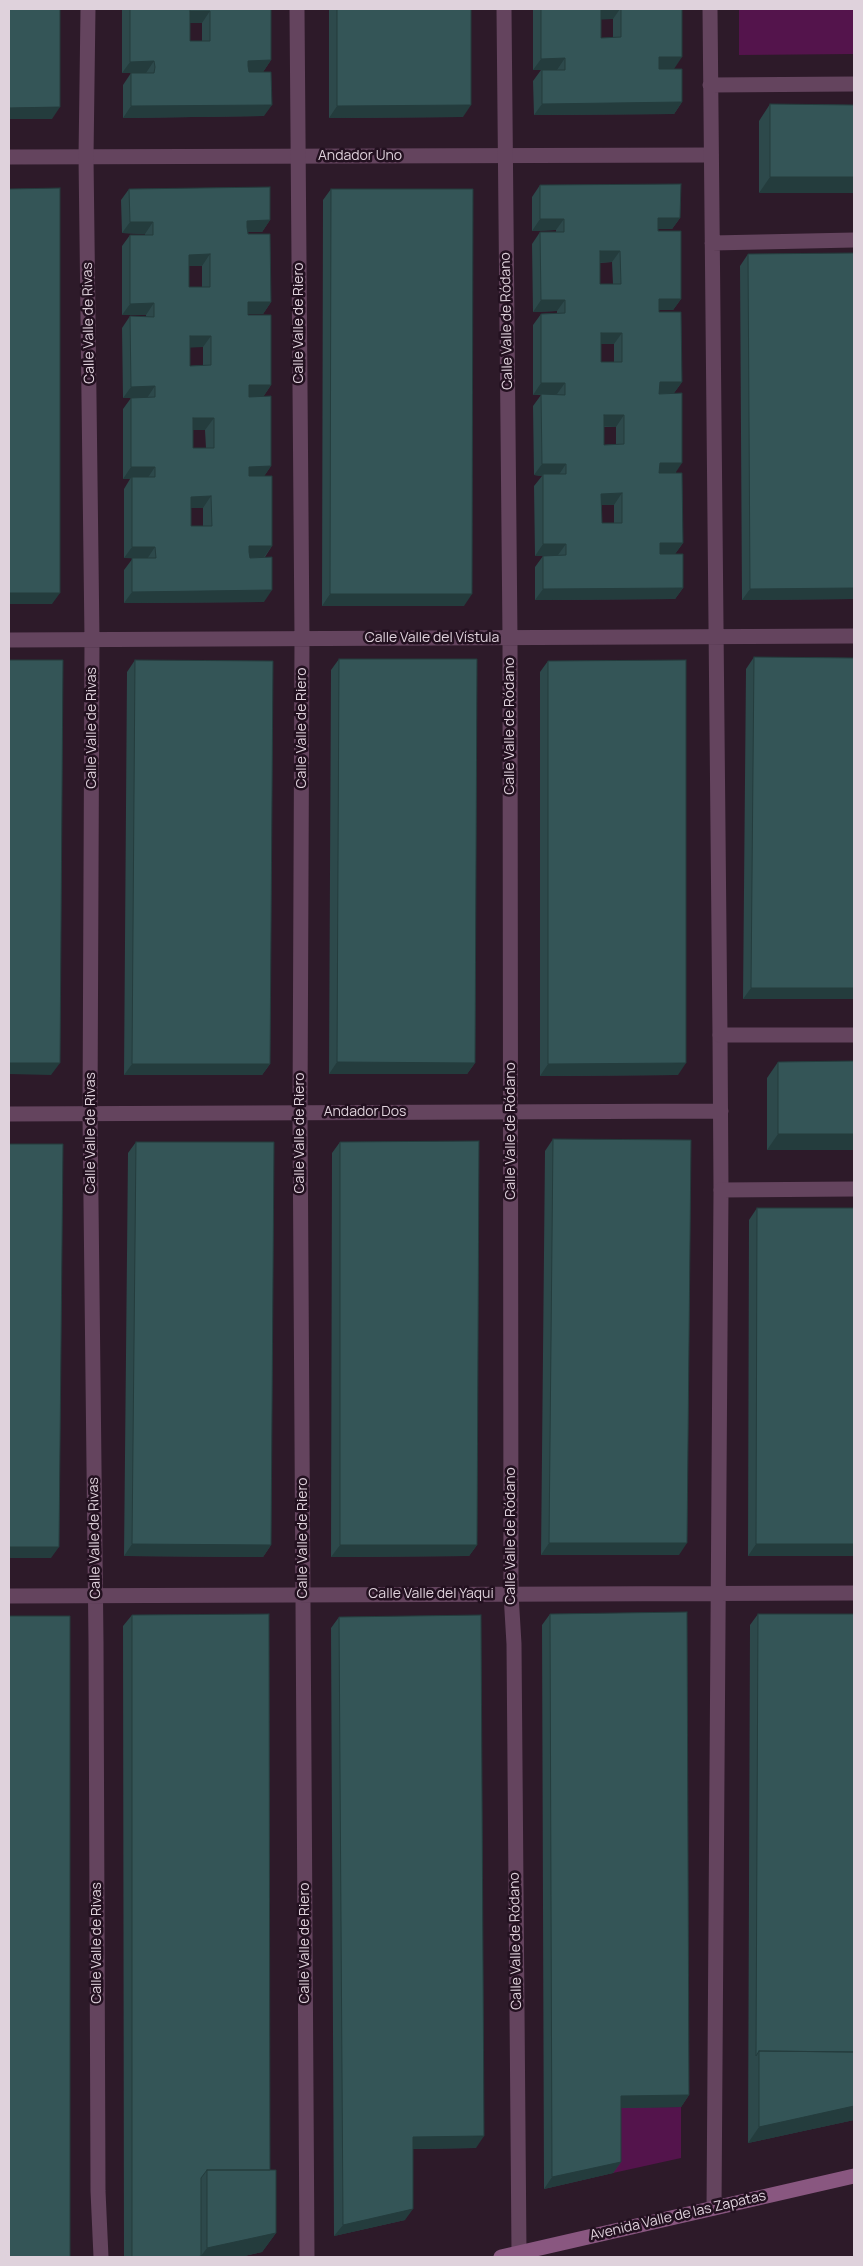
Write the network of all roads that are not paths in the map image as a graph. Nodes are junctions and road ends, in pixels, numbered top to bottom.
1 (88, 9) edge
2 (297, 9) edge
3 (504, 9) edge
4 (710, 9) edge
5 (854, 84) edge
6 (710, 85) junction
7 (711, 155) junction
8 (298, 156) junction
9 (505, 156) junction
10 (9, 157) edge
11 (86, 157) junction
12 (854, 240) edge
13 (712, 243) junction
14 (854, 636) edge
15 (716, 637) junction
16 (302, 638) junction
17 (510, 638) junction
18 (92, 639) junction
19 (9, 640) edge
20 (720, 1035) junction
21 (854, 1035) edge
22 (721, 1111) junction
23 (512, 1112) junction
24 (300, 1113) junction
25 (9, 1114) edge
26 (90, 1114) junction
27 (854, 1189) edge
28 (721, 1190) junction
29 (719, 1593) junction
30 (854, 1593) edge
31 (511, 1594) junction
32 (95, 1595) junction
33 (304, 1595) junction
34 (9, 1596) edge
35 (854, 2176) edge
36 (714, 2208) junction
37 (519, 2253) junction
38 (101, 2257) edge
39 (307, 2257) edge
40 (501, 2257) edge

1 - 11 street, Calle Valle de Rivas
2 - 8 street, Calle Valle de Riero
3 - 9 street, Calle Valle de Ródano
4 - 6 street
5 - 6 street
6 - 7 street
7 - 9 street, Andador Uno
7 - 13 street
8 - 9 street, Andador Uno
8 - 11 street, Andador Uno
8 - 16 street, Calle Valle de Riero
9 - 17 street, Calle Valle de Ródano
10 - 11 street, Andador Uno
11 - 18 street, Calle Valle de Rivas
12 - 13 street
13 - 15 street
14 - 15 street, Calle Valle del Vístula
15 - 17 street, Calle Valle del Vístula
15 - 20 street
16 - 17 street, Calle Valle del Vístula
16 - 18 street, Calle Valle del Vístula
16 - 24 street, Calle Valle de Riero
17 - 23 street, Calle Valle de Ródano
18 - 19 street, Calle Valle del Vístula
18 - 26 street, Calle Valle de Rivas
20 - 21 street
20 - 22 street
22 - 23 street, Andador Dos
22 - 28 street
23 - 24 street, Andador Dos
23 - 31 street, Calle Valle de Ródano
24 - 26 street, Andador Dos
24 - 33 street, Calle Valle de Riero
25 - 26 street, Andador Dos
26 - 32 street, Calle Valle de Rivas
27 - 28 street
28 - 29 street
29 - 30 street, Calle Valle del Yaqui
29 - 31 street, Calle Valle del Yaqui
29 - 36 street
31 - 33 street, Calle Valle del Yaqui
31 - 37 street, Calle Valle de Ródano
32 - 33 street, Calle Valle del Yaqui
32 - 34 street, Calle Valle del Yaqui
32 - 38 street, Calle Valle de Rivas
33 - 39 street, Calle Valle de Riero
35 - 36 main road, Avenida Valle de las Zapatas
36 - 37 main road, Avenida Valle de las Zapatas
37 - 40 main road, Avenida Valle de las Zapatas

